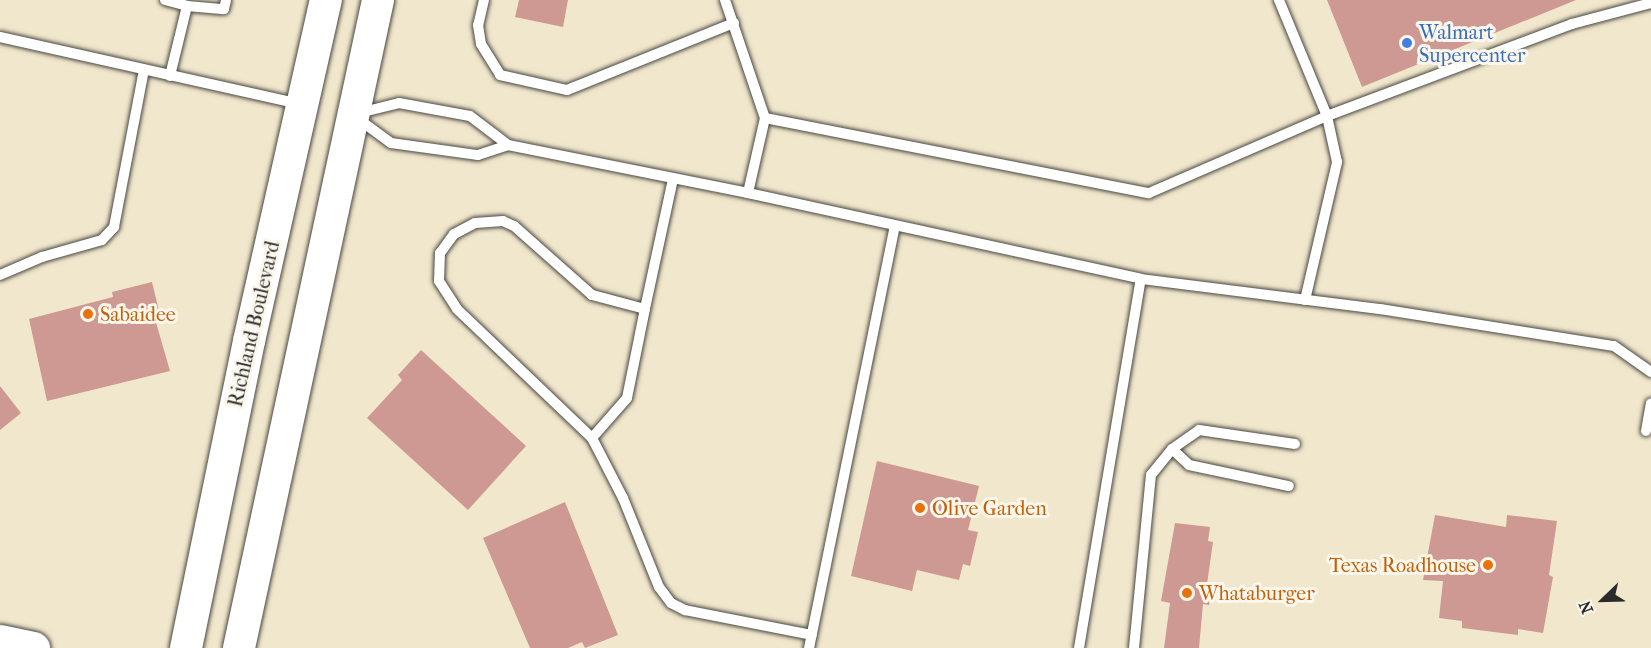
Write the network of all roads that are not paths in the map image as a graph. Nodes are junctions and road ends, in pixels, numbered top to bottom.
1 (226, 0) edge
2 (326, 0) edge
3 (378, 0) edge
4 (484, 0) edge
5 (725, 0) edge
6 (1279, 0) edge
7 (170, 1) edge
8 (1651, 3) edge
9 (187, 6) junction
10 (734, 22) junction
11 (0, 37) edge
12 (144, 70) junction
13 (170, 76) junction
14 (305, 105) junction
15 (352, 115) junction
16 (1326, 116) junction
17 (765, 118) junction
18 (508, 145) junction
19 (673, 179) junction
20 (748, 193) junction
21 (895, 226) junction
22 (0, 275) edge
23 (1141, 279) junction
24 (1305, 300) junction
25 (645, 309) junction
26 (1651, 372) edge
27 (1651, 403) edge
28 (1646, 431) dead end
29 (592, 438) junction
30 (1295, 444) dead end
31 (1172, 449) junction
32 (1289, 486) dead end
33 (812, 635) junction
34 (0, 641) edge
35 (33, 648) edge
36 (186, 648) edge
37 (239, 648) edge
38 (809, 648) edge
39 (1079, 648) edge
40 (1134, 648) edge

1 - 9 lane
2 - 14 street, Richland Boulevard
3 - 15 street
4 - 10 lane
5 - 10 lane
6 - 16 lane
7 - 9 lane
8 - 16 lane
9 - 13 lane
10 - 17 lane
11 - 12 lane
12 - 13 lane
12 - 22 lane
13 - 14 lane
14 - 15 street
14 - 36 street, Richland Boulevard
15 - 18 lane
15 - 18 lane
15 - 37 street
16 - 17 lane
16 - 24 lane
17 - 20 lane
18 - 19 lane
19 - 20 lane
19 - 25 lane
20 - 21 lane
21 - 23 lane
21 - 33 lane
23 - 24 lane
23 - 39 lane
24 - 26 lane
25 - 29 lane
25 - 29 lane
27 - 28 lane
29 - 33 lane
30 - 31 lane
31 - 32 lane
31 - 40 lane
33 - 38 lane
34 - 35 main road

